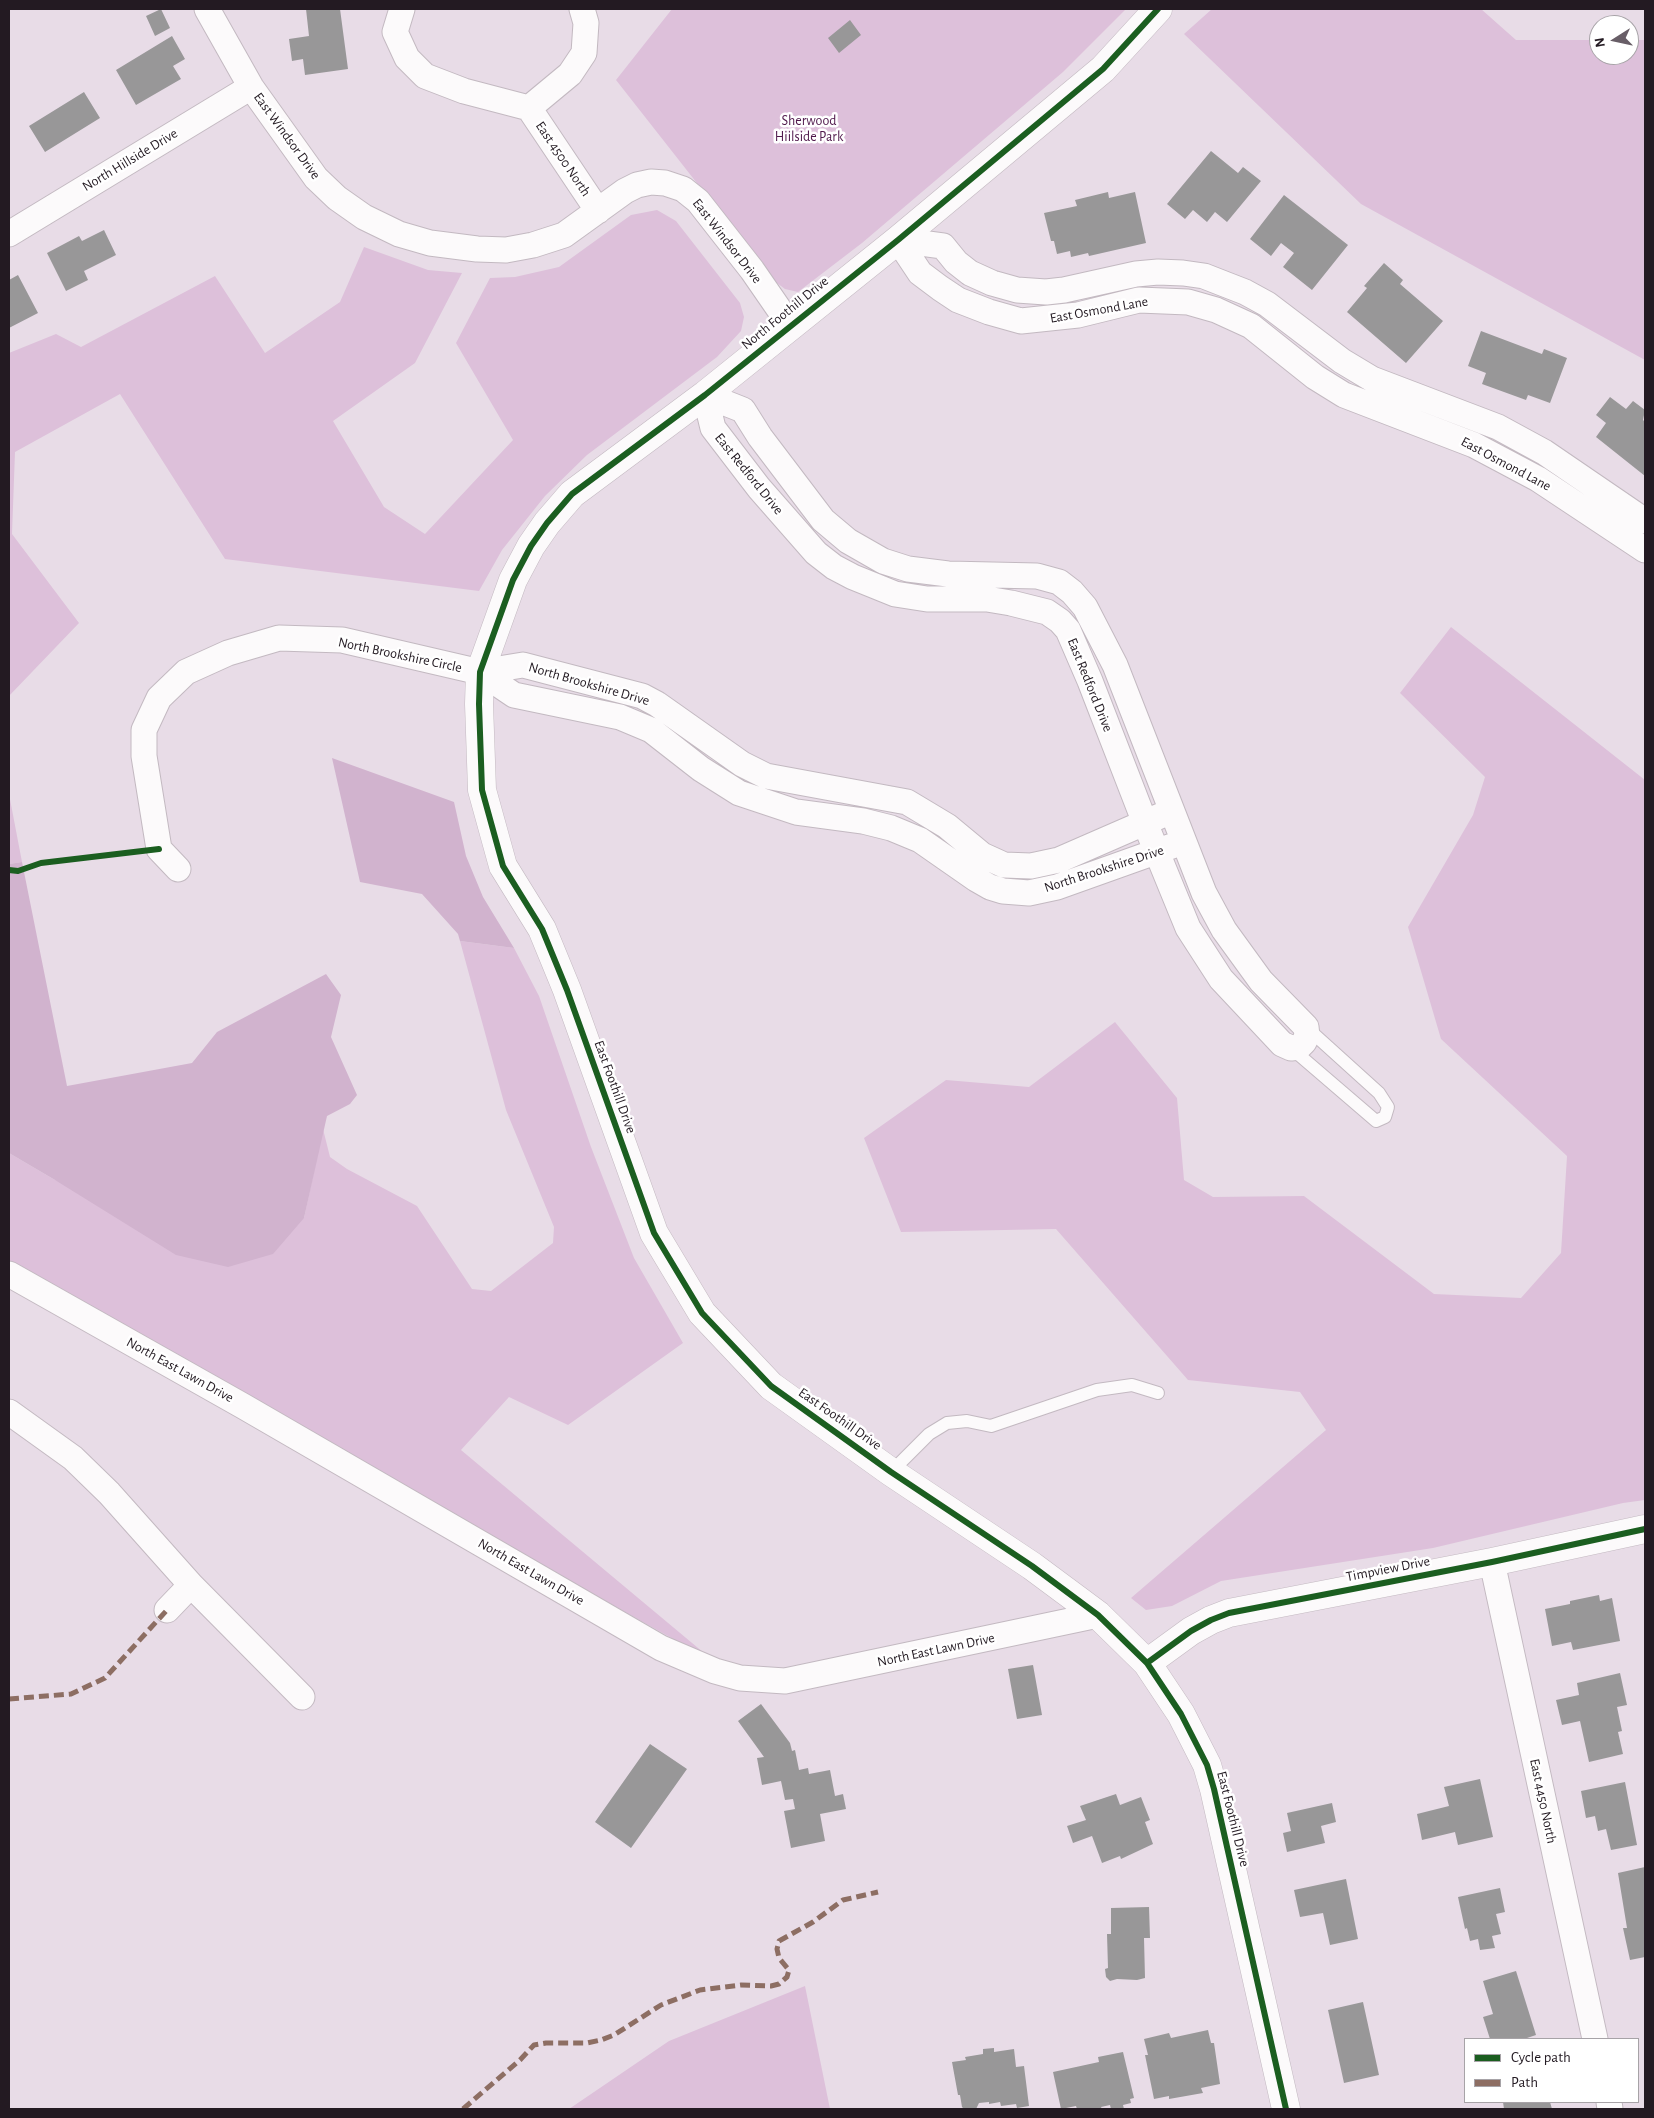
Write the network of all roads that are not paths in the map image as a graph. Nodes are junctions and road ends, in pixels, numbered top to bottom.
1 (207, 9) edge
2 (402, 9) edge
3 (582, 9) edge
4 (1158, 9) edge
5 (251, 87) junction
6 (528, 108) junction
7 (598, 211) junction
8 (9, 234) edge
9 (898, 240) junction
10 (981, 278) junction
11 (967, 303) junction
12 (790, 325) junction
13 (1406, 391) junction
14 (704, 395) junction
15 (1394, 416) junction
16 (1645, 521) edge
17 (1645, 550) edge
18 (480, 672) junction
19 (1172, 811) junction
20 (1144, 823) junction
21 (1184, 842) junction
22 (1156, 852) junction
23 (178, 868) dead end
24 (1306, 1027) junction
25 (1292, 1048) junction
26 (9, 1274) edge
27 (1158, 1393) dead end
28 (9, 1412) edge
29 (891, 1472) junction
30 (1645, 1529) edge
31 (1492, 1562) junction
32 (191, 1585) junction
33 (167, 1610) dead end
34 (1098, 1615) junction
35 (1147, 1663) junction
36 (302, 1697) dead end
37 (1595, 2038) edge
38 (1286, 2109) edge

1 - 5 street, East Windsor Drive
2 - 6 street, East 4500 North
3 - 6 street, East 4500 North
4 - 9 street, North Foothill Drive
5 - 7 street, East Windsor Drive
5 - 8 street, North Hillside Drive
6 - 7 street, East 4500 North
7 - 12 street, East Windsor Drive
9 - 10 street, East Osmond Lane
9 - 11 street, East Osmond Lane
9 - 12 street, North Foothill Drive
10 - 11 street
10 - 13 street, East Osmond Lane
11 - 15 street, East Osmond Lane
12 - 14 street, North Foothill Drive
13 - 15 street
13 - 16 street, East Osmond Lane
14 - 18 street, North Foothill Drive
14 - 19 street, East Redford Drive
14 - 20 street, East Redford Drive
15 - 17 street, East Osmond Lane
18 - 20 street, North Brookshire Drive
18 - 22 street, North Brookshire Drive
18 - 23 street, North Brookshire Circle
18 - 29 street, East Foothill Drive
19 - 20 street, North Brookshire Drive
19 - 21 street, East Redford Drive
20 - 22 street, East Redford Drive
21 - 22 street, North Brookshire Drive
21 - 24 street, East Redford Drive
22 - 25 street, East Redford Drive
24 - 25 street
24 - 25 lane
26 - 34 street, North East Lawn Drive
27 - 29 lane
28 - 32 street
29 - 34 street, East Foothill Drive
30 - 31 street, Timpview Drive
31 - 35 street, Timpview Drive
31 - 37 street, East 4450 North
32 - 33 street
32 - 36 street
34 - 35 street, East Foothill Drive
35 - 38 street, East Foothill Drive

